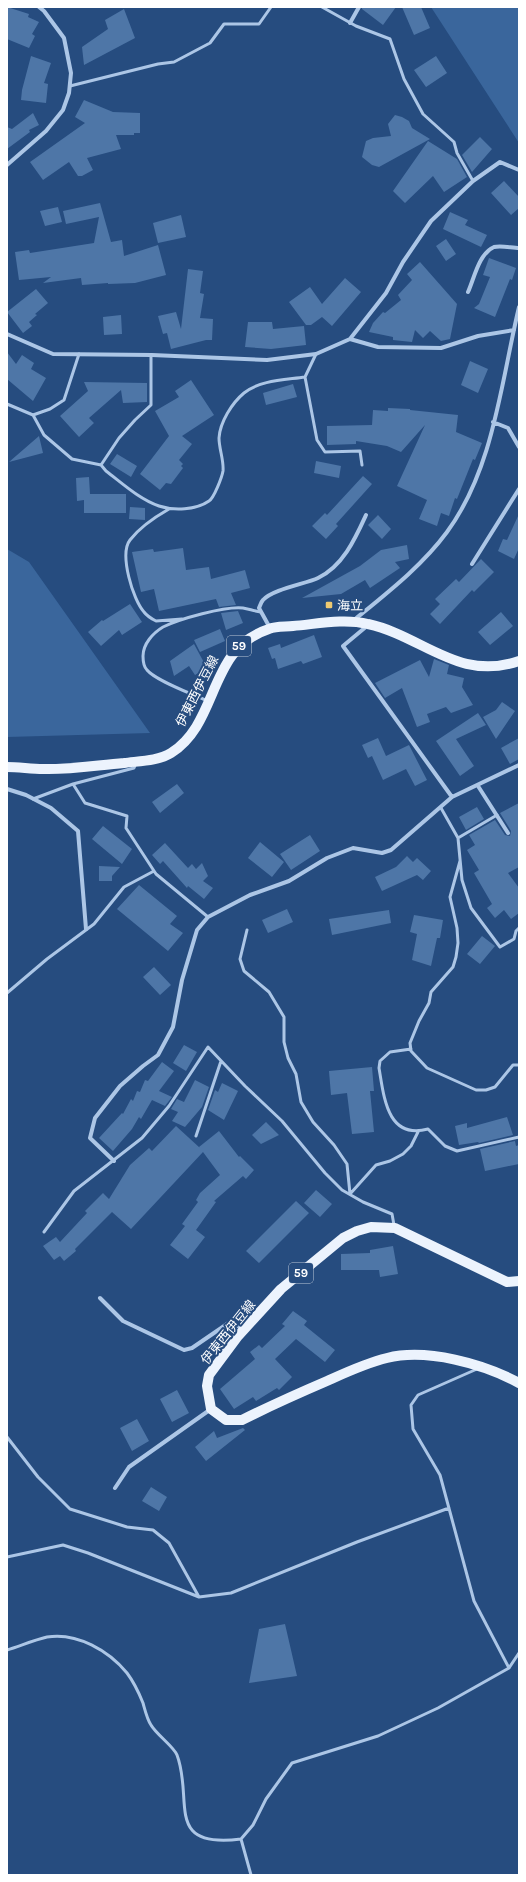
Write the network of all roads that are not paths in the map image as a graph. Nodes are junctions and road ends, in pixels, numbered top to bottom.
1 (39, 7) edge
2 (271, 7) edge
3 (322, 7) edge
4 (359, 7) edge
5 (350, 23) junction
6 (70, 86) junction
7 (7, 165) edge
8 (519, 170) edge
9 (473, 181) junction
10 (519, 248) edge
11 (468, 292) dead end
12 (519, 307) edge
13 (514, 330) junction
14 (7, 334) edge
15 (350, 339) junction
16 (79, 354) junction
17 (316, 354) junction
18 (151, 355) junction
19 (305, 378) junction
20 (7, 404) edge
21 (34, 415) junction
22 (493, 422) junction
23 (519, 447) edge
24 (101, 465) junction
25 (362, 465) dead end
26 (519, 489) edge
27 (169, 509) junction
28 (366, 515) dead end
29 (472, 564) dead end
30 (260, 612) junction
31 (186, 619) junction
32 (353, 622) junction
33 (369, 624) junction
34 (270, 628) junction
35 (519, 661) edge
36 (208, 702) junction
37 (136, 761) junction
38 (7, 766) edge
39 (519, 766) edge
40 (73, 784) junction
41 (478, 786) junction
42 (7, 789) edge
43 (452, 797) junction
44 (33, 799) junction
45 (441, 808) junction
46 (497, 815) junction
47 (508, 833) dead end
48 (458, 838) junction
49 (460, 862) junction
50 (154, 871) junction
51 (208, 916) junction
52 (519, 928) edge
53 (86, 929) junction
54 (247, 930) dead end
55 (7, 994) edge
56 (410, 1049) junction
57 (221, 1061) junction
58 (519, 1064) edge
59 (418, 1132) junction
60 (196, 1136) dead end
61 (519, 1138) edge
62 (114, 1161) junction
63 (350, 1194) junction
64 (395, 1228) junction
65 (44, 1232) dead end
66 (519, 1282) edge
67 (100, 1298) dead end
68 (244, 1329) junction
69 (483, 1366) junction
70 (519, 1383) edge
71 (211, 1409) junction
72 (7, 1437) edge
73 (115, 1488) dead end
74 (448, 1508) junction
75 (7, 1557) edge
76 (199, 1596) junction
77 (7, 1650) edge
78 (519, 1653) edge
79 (509, 1668) junction
80 (241, 1839) junction
81 (251, 1875) edge

1 - 6 street
2 - 6 lane
3 - 5 lane
4 - 5 street
5 - 9 lane
6 - 7 street
8 - 9 street
9 - 15 street
10 - 11 street
12 - 13 street
13 - 15 street
13 - 22 street
14 - 16 street
15 - 17 street
16 - 18 street
16 - 21 lane
17 - 18 street
17 - 19 lane
18 - 24 lane
19 - 25 lane
19 - 27 lane
20 - 21 lane
21 - 24 lane
22 - 23 street
22 - 32 street
24 - 27 lane
26 - 29 street
27 - 31 lane
28 - 30 street
30 - 31 lane
30 - 34 street
31 - 36 lane
32 - 33 main road, 伊東西伊豆線 / 59
32 - 34 main road, 伊東西伊豆線 / 59
33 - 35 main road, 伊東西伊豆線 / 59
33 - 43 street
34 - 36 main road, 伊東西伊豆線 / 59
36 - 37 main road, 伊東西伊豆線 / 59
37 - 38 main road, 伊東西伊豆線 / 59
37 - 40 lane
39 - 41 street
40 - 44 lane
40 - 50 lane
41 - 43 street
41 - 46 street
42 - 44 street
43 - 45 street
44 - 53 street
45 - 48 lane
45 - 51 street
46 - 47 street
46 - 48 lane
48 - 49 lane
49 - 52 lane
49 - 56 lane
50 - 51 lane
50 - 53 lane
51 - 62 street
53 - 55 lane
54 - 63 lane
56 - 58 lane
56 - 59 lane
57 - 60 lane
57 - 62 lane
57 - 63 lane
59 - 61 lane
59 - 63 lane
62 - 65 lane
63 - 64 lane
64 - 66 main road, 伊東西伊豆線 / 59
64 - 68 main road, 伊東西伊豆線 / 59
67 - 68 street
68 - 71 main road, 伊東西伊豆線 / 59
69 - 70 main road
69 - 71 main road
69 - 74 lane
71 - 73 street
72 - 76 lane
74 - 76 lane
74 - 79 lane
75 - 76 lane
77 - 80 lane
78 - 79 lane
79 - 80 lane
80 - 81 lane

